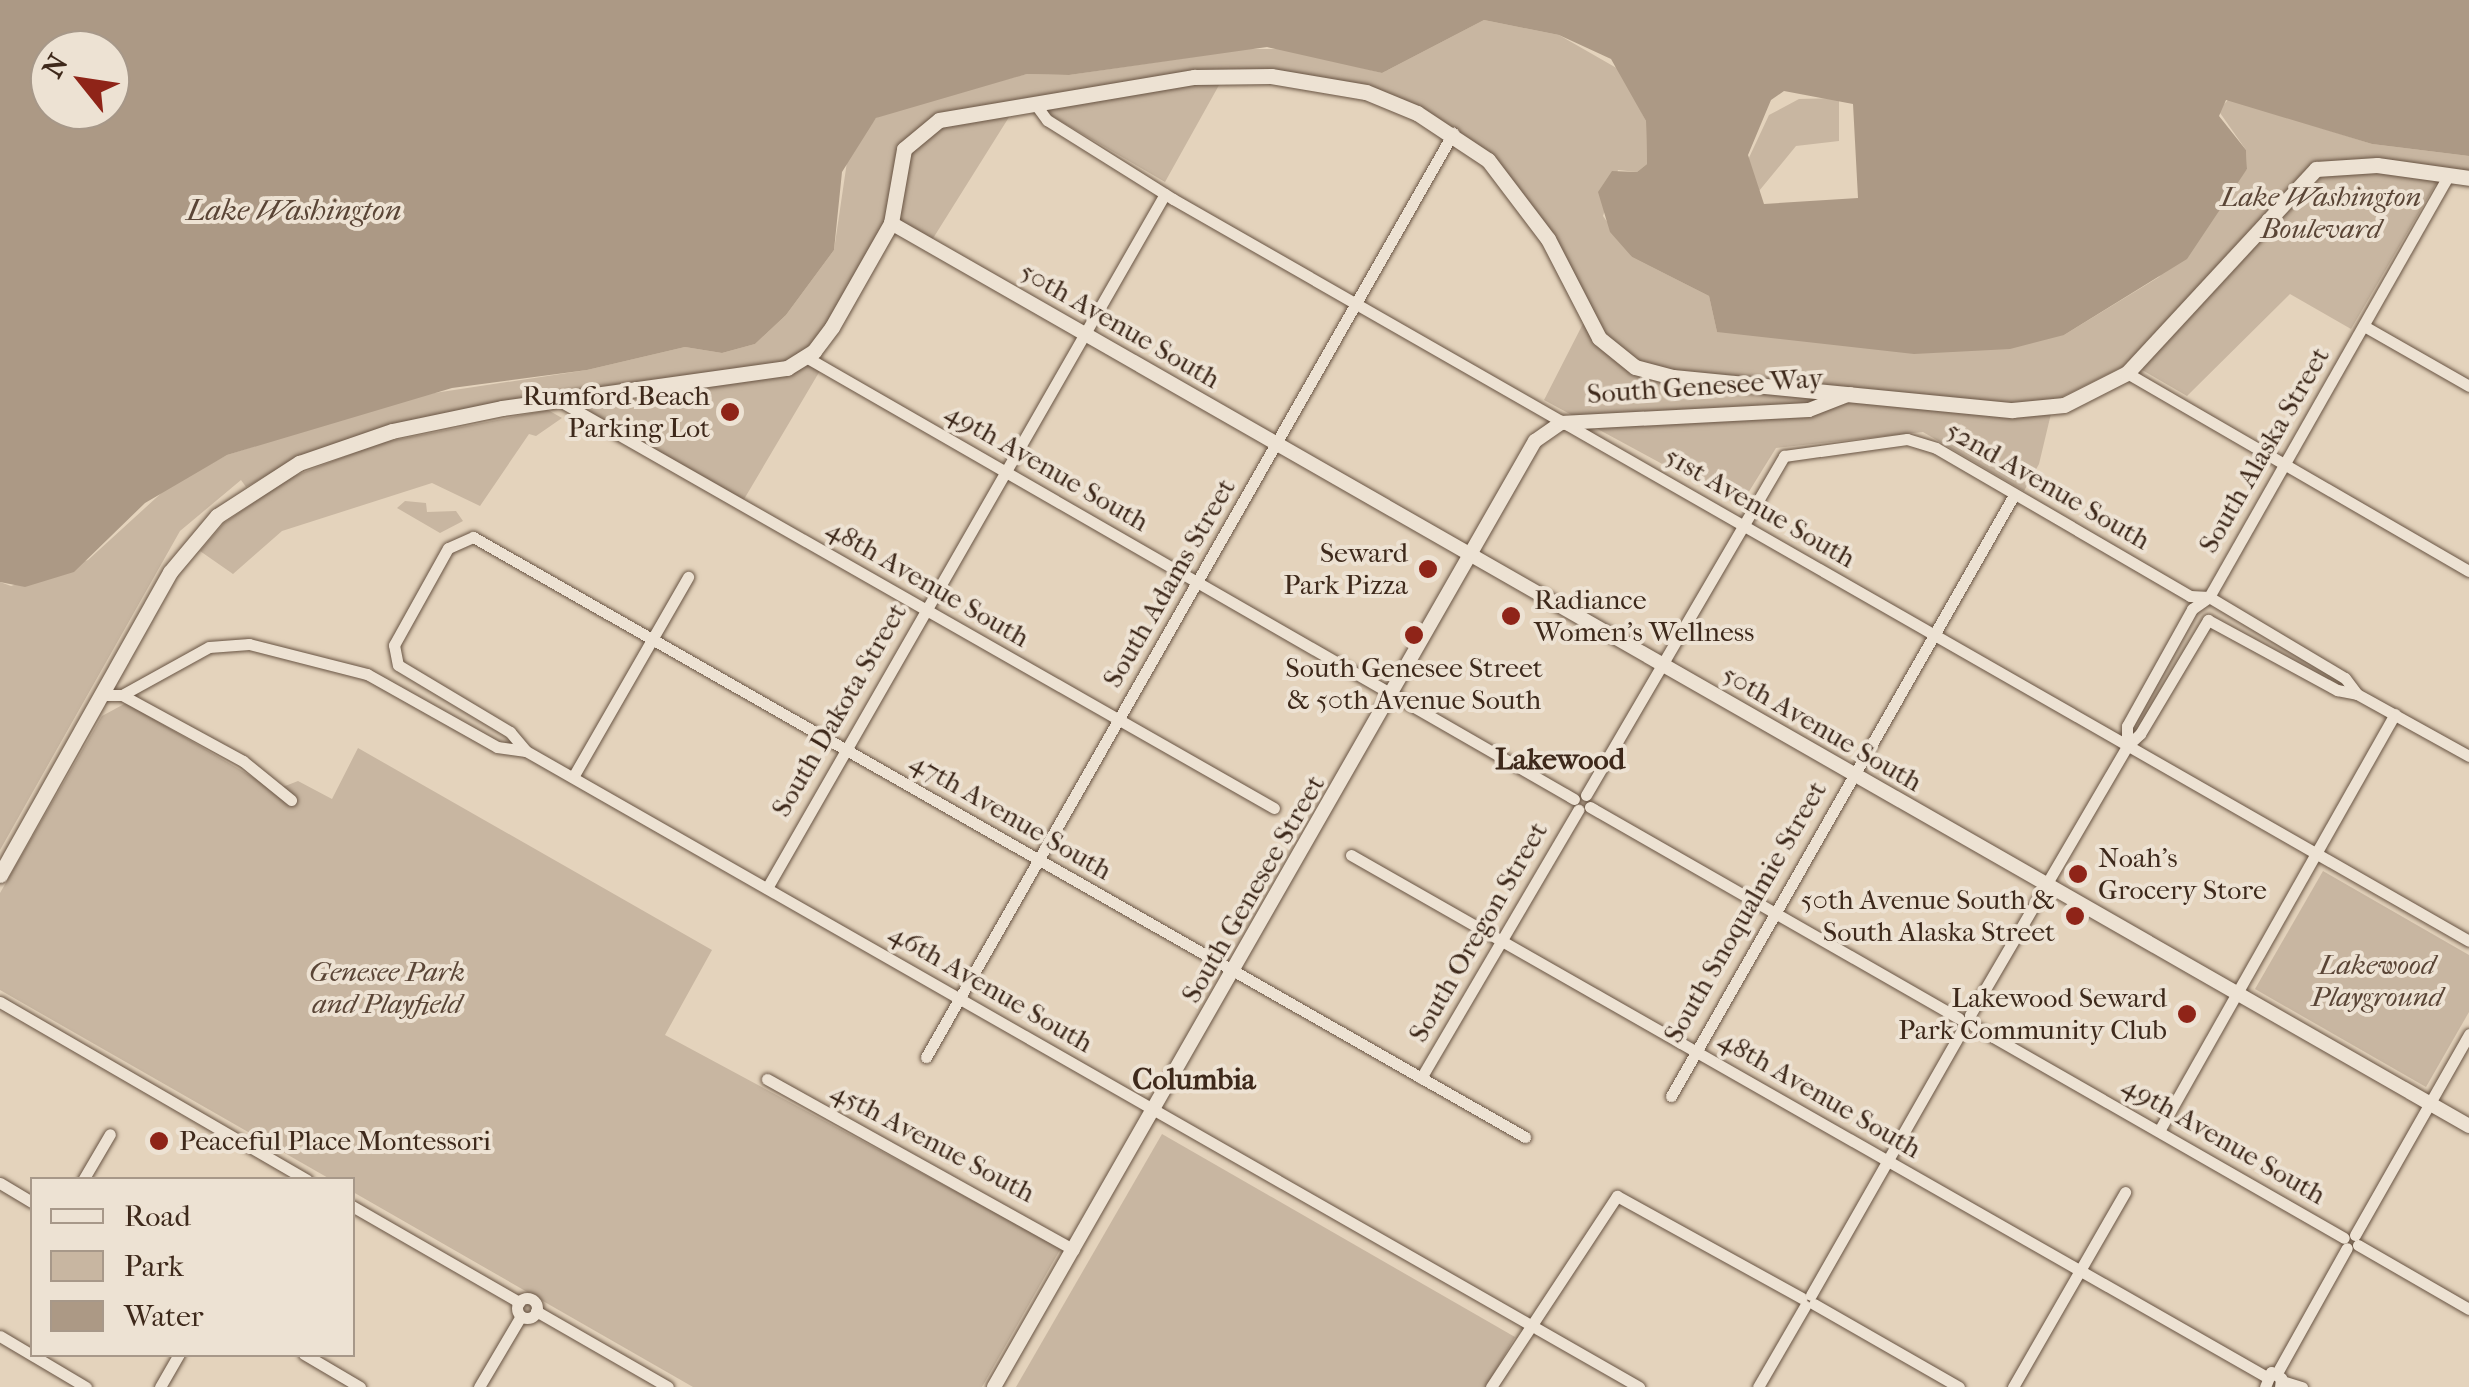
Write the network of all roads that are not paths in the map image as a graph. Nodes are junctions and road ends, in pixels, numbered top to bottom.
1 (1036, 104) junction
2 (1453, 133) junction
3 (2449, 175) junction
4 (2469, 178) edge
5 (1165, 194) junction
6 (890, 223) junction
7 (1358, 304) junction
8 (2364, 326) junction
9 (1084, 334) junction
10 (806, 357) junction
11 (2127, 373) junction
12 (2469, 386) edge
13 (1850, 394) junction
14 (558, 400) junction
15 (1561, 422) junction
16 (1278, 443) junction
17 (1798, 451) joint
18 (2284, 466) junction
19 (1004, 472) junction
20 (2014, 495) junction
21 (1741, 526) junction
22 (1471, 555) junction
23 (2469, 571) edge
24 (688, 577) dead end
25 (1198, 582) junction
26 (2209, 597) junction
27 (924, 610) junction
28 (2214, 620) joint
29 (1934, 635) junction
30 (652, 639) junction
31 (398, 665) joint
32 (1660, 665) junction
33 (1393, 693) junction
34 (2357, 694) junction
35 (122, 695) junction
36 (102, 696) junction
37 (2396, 714) junction
38 (1118, 721) junction
39 (2127, 746) junction
40 (846, 750) junction
41 (526, 751) junction
42 (2469, 756) edge
43 (1852, 774) junction
44 (573, 777) junction
45 (291, 800) dead end
46 (1582, 803) junction
47 (1274, 808) dead end
48 (2318, 854) junction
49 (1351, 855) dead end
50 (1039, 860) junction
51 (0, 875) edge
52 (2046, 885) junction
53 (767, 888) junction
54 (1774, 913) junction
55 (1502, 941) junction
56 (2469, 941) edge
57 (1234, 973) junction
58 (2236, 994) junction
59 (960, 999) junction
60 (0, 1002) edge
61 (1966, 1022) junction
62 (2469, 1034) edge
63 (1694, 1051) junction
64 (926, 1058) dead end
65 (767, 1078) dead end
66 (1422, 1078) junction
67 (1671, 1096) dead end
68 (2430, 1103) junction
69 (1155, 1112) junction
70 (2469, 1126) edge
71 (2159, 1131) junction
72 (110, 1134) dead end
73 (1525, 1137) dead end
74 (1888, 1161) junction
75 (86, 1177) edge
76 (302, 1177) edge
77 (0, 1182) edge
78 (2125, 1192) dead end
79 (30, 1201) edge
80 (355, 1208) edge
81 (2351, 1242) junction
82 (1074, 1250) junction
83 (2079, 1272) junction
84 (1808, 1301) junction
85 (520, 1309) junction
86 (2469, 1309) edge
87 (1535, 1327) junction
88 (0, 1336) edge
89 (30, 1354) edge
90 (35, 1357) edge
91 (177, 1357) edge
92 (309, 1357) edge
93 (2274, 1381) edge
94 (86, 1387) edge
95 (160, 1387) edge
96 (360, 1387) edge
97 (479, 1387) edge
98 (668, 1387) edge
99 (994, 1387) edge
100 (1492, 1387) edge
101 (1639, 1387) edge
102 (1758, 1387) edge
103 (1959, 1387) edge
104 (2013, 1387) edge
105 (2302, 1387) edge

1 - 2 main road
1 - 5 street, 51st Avenue South
1 - 6 main road
2 - 7 street, South Adams Street
2 - 13 main road
3 - 4 main road
3 - 8 street, South Alaska Street
3 - 11 main road
5 - 7 street, 51st Avenue South
5 - 9 street, South Dakota Street
6 - 9 street, 50th Avenue South
6 - 10 main road
7 - 15 street, 51st Avenue South
7 - 16 street, South Adams Street
8 - 12 street
8 - 18 street, South Alaska Street
9 - 16 street, 50th Avenue South
9 - 19 street, South Dakota Street
10 - 14 main road
10 - 19 street, 49th Avenue South
11 - 13 main road
11 - 18 street
13 - 15 street, South Genesee Way
14 - 27 street, 48th Avenue South
14 - 36 main road
15 - 21 street, 51st Avenue South
15 - 22 street, South Genesee Street
16 - 22 street, 50th Avenue South
16 - 25 street, South Adams Street
17 - 20 street, 52nd Avenue South
17 - 21 street, South Oregon Street
18 - 23 street
18 - 26 street, South Alaska Street
19 - 25 street, 49th Avenue South
19 - 27 street, South Dakota Street
20 - 26 street, 52nd Avenue South
20 - 29 street, South Snoqualmie Street
21 - 29 street, 51st Avenue South
21 - 32 street, South Oregon Street
22 - 32 street, 50th Avenue South
22 - 33 street, South Genesee Street
24 - 30 street
25 - 33 street, 49th Avenue South
25 - 38 street, South Adams Street
26 - 34 street, 52nd Avenue South
26 - 39 street, South Alaska Street
27 - 38 street, 48th Avenue South
27 - 40 street, South Dakota Street
28 - 34 street, 52nd Avenue South
28 - 39 street, South Alaska Street
29 - 39 street, 51st Avenue South
29 - 43 street, South Snoqualmie Street
30 - 31 street, 47th Avenue South
30 - 40 street, 47th Avenue South
30 - 44 street
31 - 41 street, 46th Avenue South
32 - 43 street, 50th Avenue South
32 - 46 street, South Oregon Street
33 - 46 street, 49th Avenue South
33 - 57 street, South Genesee Street
34 - 37 street, 52nd Avenue South
35 - 36 street, 46th Avenue South
35 - 41 street, 46th Avenue South
35 - 45 street
36 - 51 main road
37 - 42 street, 52nd Avenue South
37 - 48 street
38 - 47 street, 48th Avenue South
38 - 50 street, South Adams Street
39 - 48 street, 51st Avenue South
39 - 52 street, South Alaska Street
40 - 50 street, 47th Avenue South
40 - 53 street, South Dakota Street
41 - 44 street, 46th Avenue South
43 - 52 street, 50th Avenue South
43 - 54 street, South Snoqualmie Street
44 - 53 street, 46th Avenue South
46 - 54 street, 49th Avenue South
46 - 55 street, South Oregon Street
48 - 56 street, 51st Avenue South
48 - 58 street
49 - 55 street, 48th Avenue South
50 - 57 street, 47th Avenue South
50 - 59 street, South Adams Street
52 - 58 street, 50th Avenue South
52 - 61 street, South Alaska Street
53 - 59 street, 46th Avenue South
54 - 61 street, 49th Avenue South
54 - 63 street, South Snoqualmie Street
55 - 63 street, 48th Avenue South
55 - 66 street, South Oregon Street
57 - 66 street, 47th Avenue South
57 - 69 street, South Genesee Street
58 - 68 street, 50th Avenue South
58 - 71 street
59 - 64 street, South Adams Street
59 - 69 street, 46th Avenue South
60 - 76 street
61 - 71 street, 49th Avenue South
61 - 74 street, South Alaska Street
62 - 68 street
63 - 67 street, South Snoqualmie Street
63 - 74 street, 48th Avenue South
65 - 82 street, 45th Avenue South
66 - 73 street, 47th Avenue South
68 - 70 street, 50th Avenue South
68 - 81 street
69 - 82 street, South Genesee Street
69 - 87 street, 46th Avenue South
71 - 81 street, 49th Avenue South
72 - 75 street
74 - 83 street, 48th Avenue South
74 - 84 street, South Alaska Street
77 - 79 street
78 - 83 street
80 - 85 street
81 - 86 street, 49th Avenue South
81 - 93 street
82 - 99 street, South Genesee Street
83 - 93 street, 48th Avenue South
83 - 104 street
84 - 87 street
84 - 102 street, South Alaska Street
84 - 103 street
85 - 97 street
85 - 98 street
87 - 100 street
87 - 101 street, 46th Avenue South
88 - 89 street
90 - 94 street
91 - 95 street
92 - 96 street
93 - 105 street, 48th Avenue South

